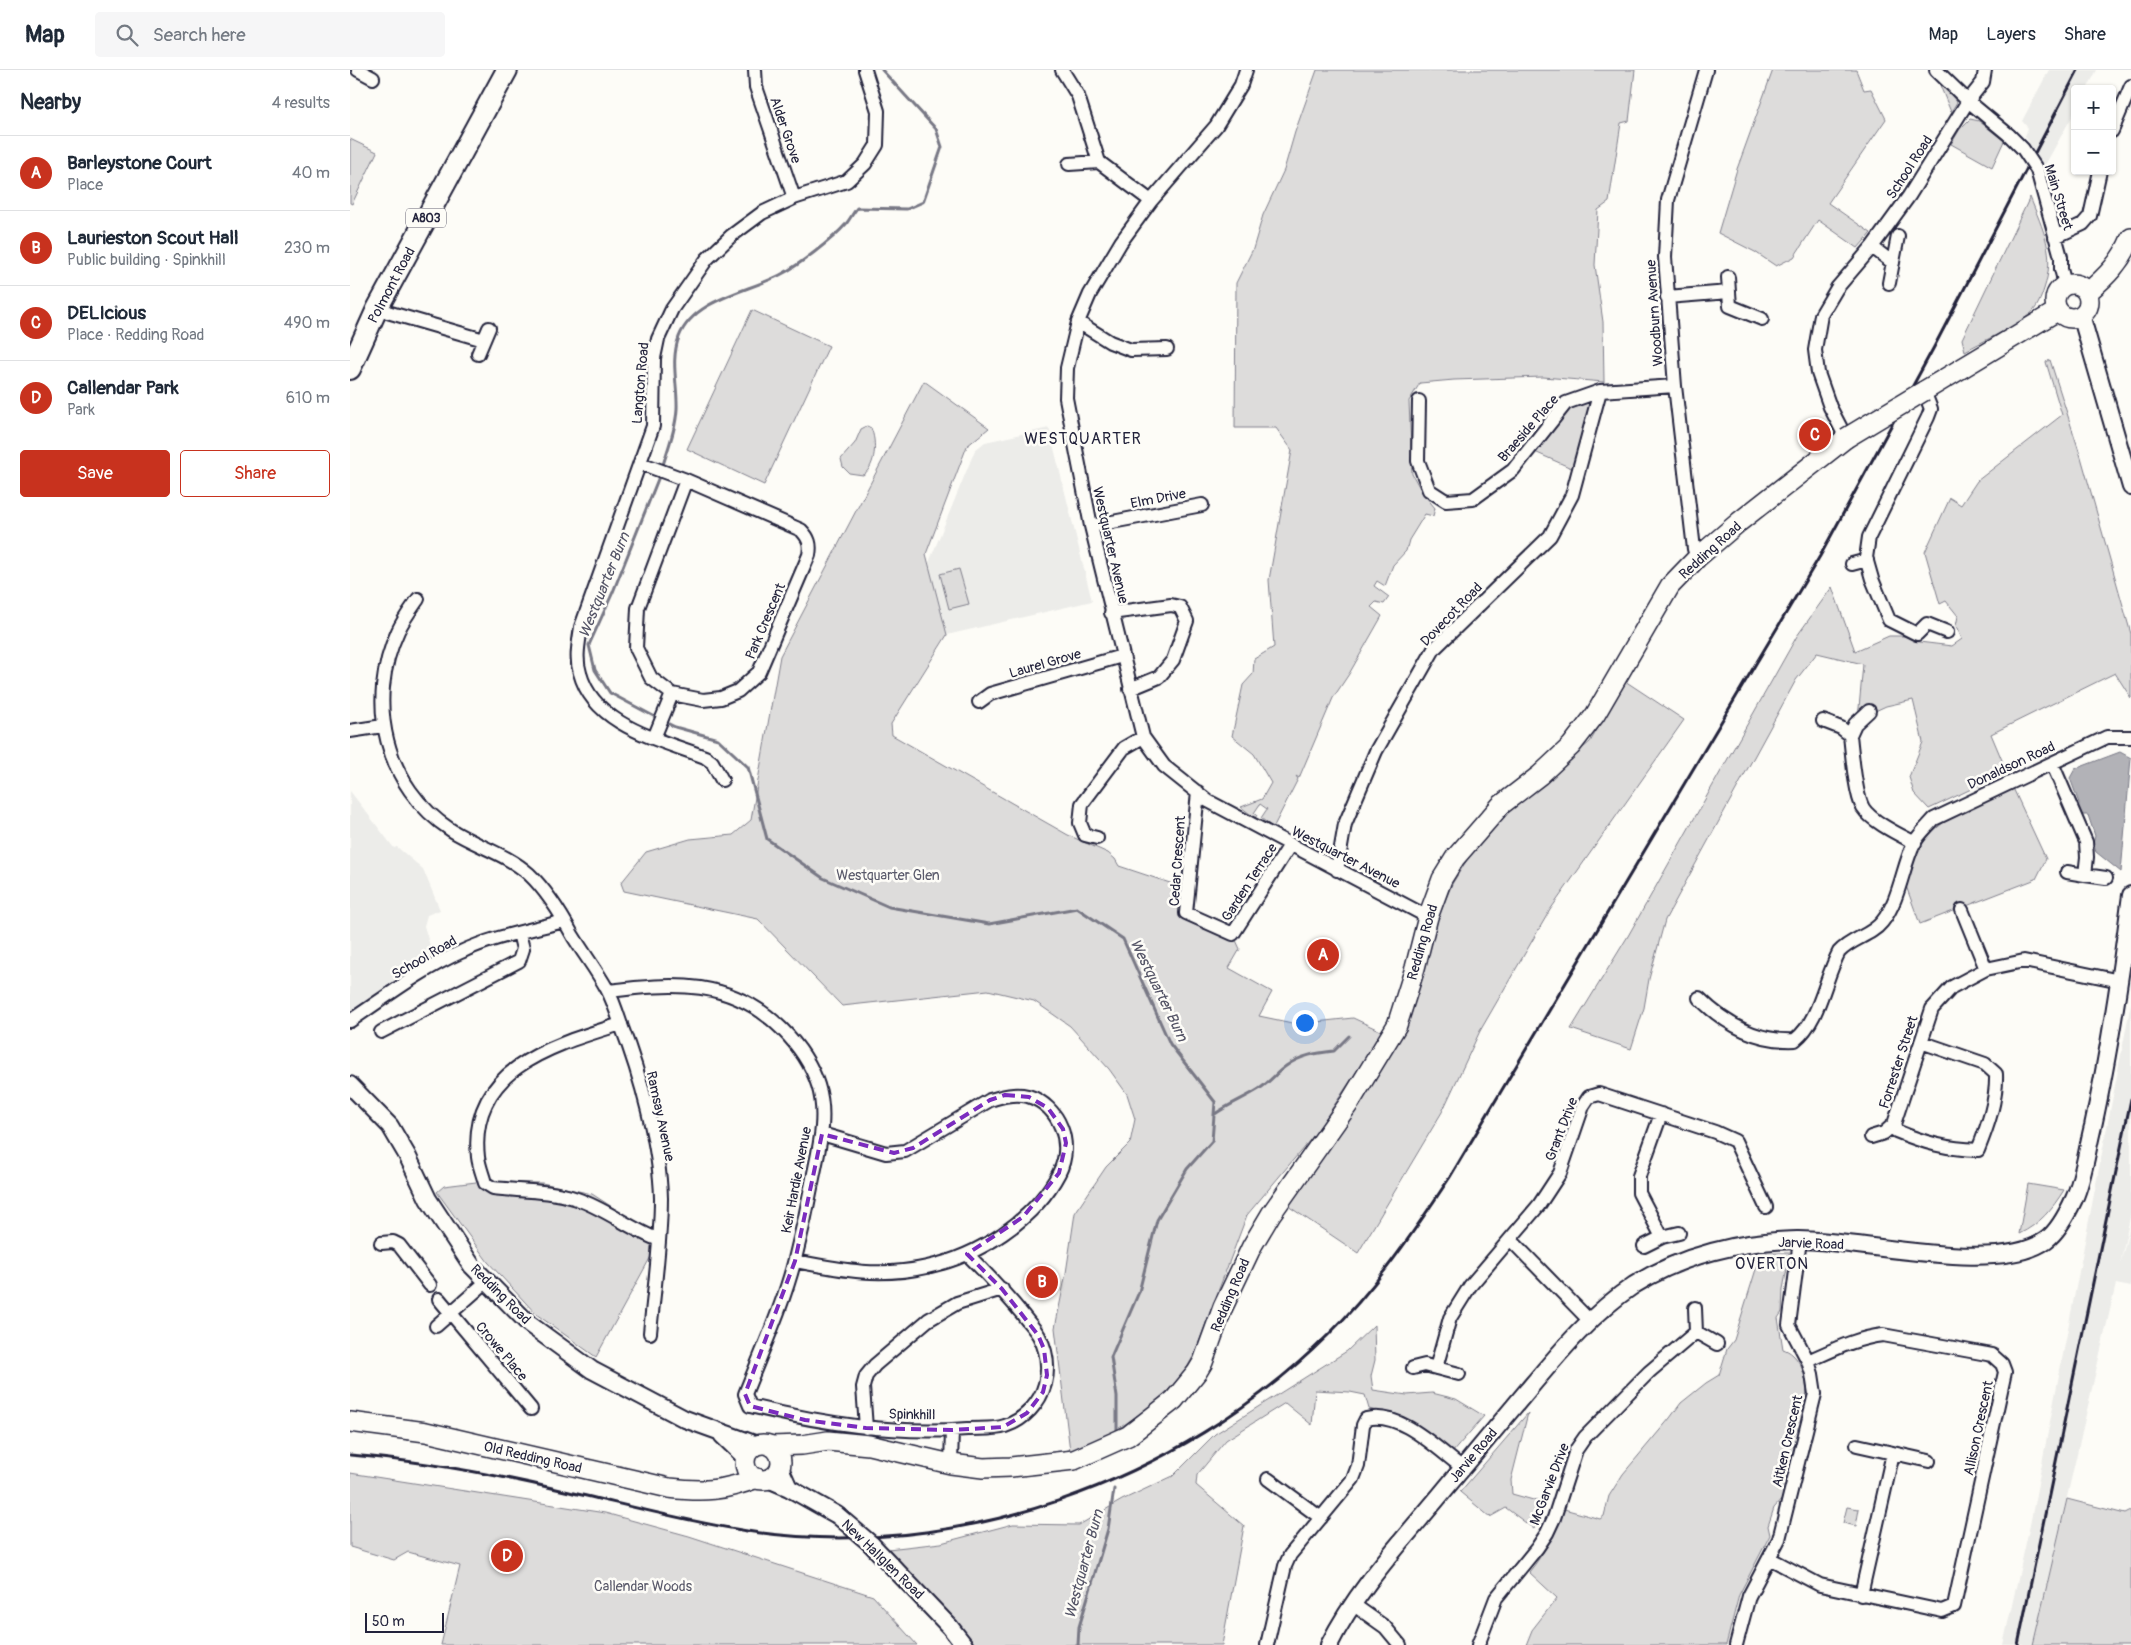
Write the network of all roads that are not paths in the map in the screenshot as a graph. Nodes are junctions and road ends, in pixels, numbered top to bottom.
1 (358, 70) edge
2 (507, 70) edge
3 (755, 70) edge
4 (865, 70) edge
5 (1062, 70) edge
6 (1246, 70) edge
7 (1706, 70) edge
8 (1936, 70) edge
9 (1985, 70) edge
10 (373, 78) dead end
11 (2131, 86) edge
12 (1968, 101) junction
13 (2112, 130) edge
14 (1099, 162) junction
15 (1069, 164) dead end
16 (2099, 175) edge
17 (794, 198) junction
18 (1150, 201) junction
19 (1898, 236) dead end
20 (2055, 237) junction
21 (2131, 238) edge
22 (1872, 247) junction
23 (1893, 262) junction
24 (1728, 277) dead end
25 (1889, 283) dead end
26 (2065, 284) junction
27 (1729, 292) junction
28 (2088, 293) junction
29 (1667, 297) junction
30 (377, 309) junction
31 (2058, 311) junction
32 (2081, 316) junction
33 (1762, 319) dead end
34 (1078, 322) junction
35 (355, 346) edge
36 (1167, 349) dead end
37 (478, 354) dead end
38 (350, 369) edge
39 (1675, 386) junction
40 (1924, 391) junction
41 (1600, 392) junction
42 (1419, 401) dead end
43 (1846, 438) junction
44 (640, 463) junction
45 (686, 480) junction
46 (2131, 486) edge
47 (1202, 505) dead end
48 (1091, 526) junction
49 (1697, 558) junction
50 (1867, 560) junction
51 (1852, 564) dead end
52 (418, 599) dead end
53 (1111, 613) junction
54 (1947, 632) dead end
55 (1122, 656) junction
56 (1130, 689) junction
57 (672, 694) junction
58 (979, 702) dead end
59 (1869, 711) dead end
60 (1823, 721) dead end
61 (383, 726) junction
62 (350, 731) edge
63 (656, 732) junction
64 (1850, 736) junction
65 (2131, 736) edge
66 (1143, 737) junction
67 (2052, 763) junction
68 (722, 780) dead end
69 (1198, 792) junction
70 (1096, 838) dead end
71 (1915, 843) junction
72 (1290, 845) junction
73 (1337, 870) junction
74 (2067, 872) dead end
75 (2085, 875) junction
76 (2106, 878) dead end
77 (2131, 895) edge
78 (1962, 910) dead end
79 (1428, 917) junction
80 (564, 921) junction
81 (520, 933) junction
82 (1233, 934) joint
83 (1986, 970) junction
84 (2120, 981) junction
85 (608, 991) junction
86 (1699, 998) dead end
87 (350, 1021) edge
88 (621, 1024) junction
89 (381, 1032) dead end
90 (1921, 1042) junction
91 (350, 1085) edge
92 (1661, 1114) junction
93 (1894, 1124) junction
94 (822, 1134) junction
95 (1871, 1137) dead end
96 (1766, 1207) dead end
97 (1679, 1233) dead end
98 (1662, 1237) junction
99 (1510, 1238) junction
100 (659, 1240) junction
101 (1800, 1240) junction
102 (381, 1243) dead end
103 (1644, 1246) dead end
104 (967, 1254) junction
105 (795, 1261) junction
106 (486, 1282) junction
107 (430, 1285) dead end
108 (1002, 1289) junction
109 (440, 1299) dead end
110 (1695, 1308) dead end
111 (450, 1314) junction
112 (1590, 1321) junction
113 (436, 1326) dead end
114 (1696, 1332) junction
115 (650, 1333) dead end
116 (1717, 1344) dead end
117 (1808, 1361) junction
118 (1413, 1368) dead end
119 (1436, 1368) junction
120 (1459, 1374) dead end
121 (531, 1409) dead end
122 (350, 1422) edge
123 (866, 1428) junction
124 (952, 1430) junction
125 (1857, 1445) dead end
126 (1893, 1453) junction
127 (1929, 1461) dead end
128 (763, 1462) junction
129 (951, 1464) junction
130 (1463, 1468) junction
131 (1268, 1479) dead end
132 (1321, 1518) junction
133 (1769, 1558) junction
134 (1861, 1595) junction
135 (1354, 1606) junction
136 (964, 1645) edge
137 (1267, 1645) edge
138 (1329, 1645) edge
139 (1400, 1645) edge
140 (1478, 1645) edge
141 (1736, 1645) edge

1 - 10 street
2 - 30 main road, Polmont Road / A803
3 - 17 street, Alder Grove
4 - 17 street, Langton Road
5 - 14 street
6 - 18 street, Westquarter Avenue
7 - 29 street, Woodburn Avenue
8 - 12 street, Main Street
9 - 12 street, School Road
11 - 13 street
12 - 20 street, Main Street, bridge
12 - 22 street, School Road
14 - 15 street
14 - 18 street
16 - 20 street
17 - 44 street, Langton Road
18 - 34 street, Westquarter Avenue
19 - 23 street
20 - 26 street, Main Street
21 - 28 main road
22 - 23 street
22 - 43 street, School Road
23 - 25 street
24 - 27 street
26 - 28 main road
26 - 31 main road
27 - 29 street
27 - 33 street
28 - 32 main road
29 - 39 street, Woodburn Avenue
30 - 35 main road, Polmont Road / A803
30 - 37 street
31 - 32 main road
31 - 40 main road, Redding Road
32 - 46 street
34 - 36 street
34 - 48 street, Westquarter Avenue
35 - 38 main road, Polmont Road / A803
39 - 41 street, Braeside Place
39 - 49 street, Woodburn Avenue
40 - 43 main road, Redding Road, bridge
40 - 50 street
41 - 42 street, Braeside Place
41 - 73 street, Dovecot Road
43 - 49 main road, Redding Road
44 - 45 street, Park Crescent
44 - 63 street, Langton Road
45 - 57 street, Park Crescent
45 - 57 street, Park Crescent
47 - 48 street, Elm Drive
48 - 53 street, Westquarter Avenue
49 - 79 main road, Redding Road
50 - 51 street
50 - 54 street
52 - 61 street, Ramsay Avenue
53 - 55 street, Westquarter Avenue
53 - 56 street
55 - 56 street, Westquarter Avenue
55 - 58 street, Laurel Grove
56 - 66 street, Westquarter Avenue
57 - 63 street
59 - 64 street
60 - 64 street
61 - 62 street
61 - 80 street, Ramsay Avenue
63 - 68 street, Langton Road
64 - 71 street
65 - 67 street, Donaldson Road
66 - 69 street, Westquarter Avenue
66 - 70 street
67 - 71 street, Donaldson Road
67 - 75 street
69 - 72 street, Westquarter Avenue
69 - 82 street, Cedar Crescent
71 - 86 street, Donaldson Road
72 - 73 street, Westquarter Avenue
72 - 82 street, Garden Terrace
73 - 79 street, Westquarter Avenue
74 - 75 street
75 - 76 street
77 - 84 street, Jarvie Road
78 - 83 street
79 - 129 main road, Redding Road
80 - 81 street, School Road
80 - 85 street, Ramsay Avenue
81 - 87 street, School Road
81 - 89 street
83 - 84 street, Forrester Street
83 - 90 street, Forrester Street
84 - 101 street, Jarvie Road
85 - 88 street, Ramsay Avenue
85 - 94 street, Keir Hardie Avenue
88 - 100 street, Ramsay Avenue
88 - 100 street
90 - 93 street, Forrester Street
90 - 93 street
91 - 106 street, Redding Road
92 - 96 street, Grant Drive
92 - 98 street
92 - 99 street, Grant Drive
93 - 95 street, Forrester Street
94 - 104 street
94 - 105 street, Keir Hardie Avenue
97 - 98 street
98 - 103 street
99 - 112 street
99 - 119 street
100 - 115 street, Ramsay Avenue
101 - 112 street, Jarvie Road
101 - 117 street, Aitken Crescent
102 - 107 street
104 - 105 street
104 - 108 street, Spinkhill
105 - 123 street, Keir Hardie Avenue
106 - 111 street
106 - 128 street, Redding Road
108 - 123 street
108 - 124 street, Spinkhill
109 - 111 street, Crowe Place
110 - 114 street
111 - 113 street
111 - 121 street, Crowe Place
112 - 130 street, Jarvie Road
114 - 116 street
114 - 140 street, McGarvie Drive
117 - 133 street, Aitken Crescent
117 - 134 street, Allison Crescent
118 - 119 street
119 - 120 street
122 - 128 main road, Old Redding Road
123 - 124 street, Spinkhill
124 - 129 street
125 - 126 street
126 - 127 street
126 - 134 street
128 - 129 main road, Redding Road
128 - 136 street, New Hallglen Road, bridge
130 - 132 street
130 - 135 street, Jarvie Road
131 - 132 street
132 - 137 street
133 - 134 street, Allison Crescent
133 - 141 street, Aitken Crescent
135 - 138 street, Jarvie Road
135 - 139 street

